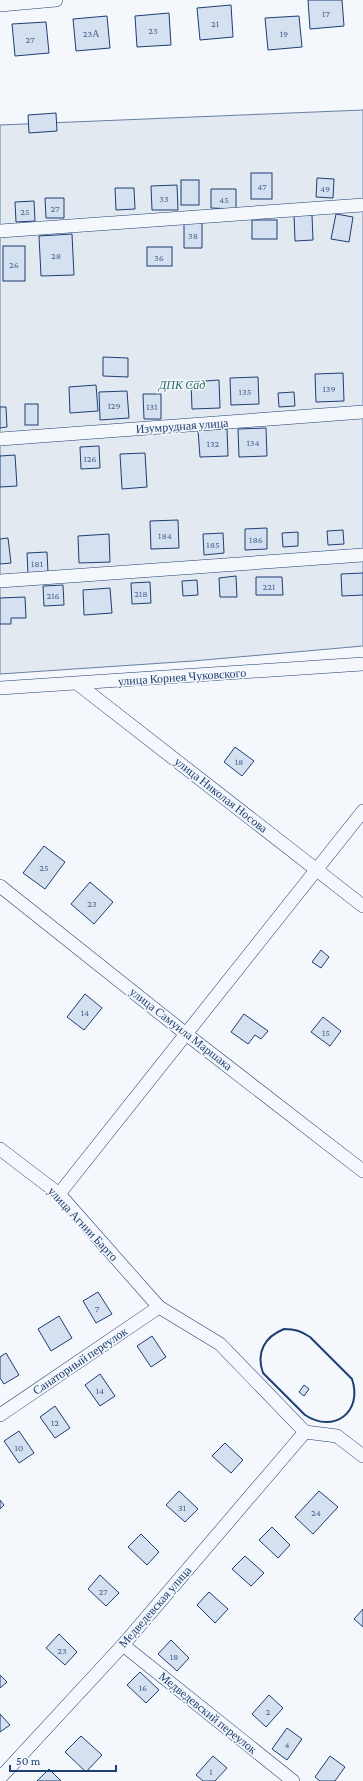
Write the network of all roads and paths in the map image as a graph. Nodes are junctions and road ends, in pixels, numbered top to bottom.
1 (56, 0) edge
2 (0, 5) edge
3 (363, 206) edge
4 (0, 231) edge
5 (363, 412) edge
6 (0, 439) edge
7 (363, 555) edge
8 (0, 581) edge
9 (363, 664) edge
10 (78, 684) junction
11 (0, 688) edge
12 (363, 811) edge
13 (316, 869) junction
14 (0, 886) edge
15 (363, 906) edge
16 (186, 1034) junction
17 (0, 1149) edge
18 (363, 1171) edge
19 (59, 1194) junction
20 (159, 1308) junction
21 (0, 1415) edge
22 (305, 1432) junction
23 (363, 1456) edge
24 (123, 1645) junction
25 (0, 1778) edge
26 (293, 1781) edge

1 - 2 street
3 - 4 street
5 - 6 street, Изумрудная улица
7 - 8 street
9 - 10 street, улица Корнея Чуковского
10 - 11 street, улица Корнея Чуковского
10 - 13 street, улица Николая Носова
12 - 13 street
13 - 15 street, улица Николая Носова
13 - 16 street
14 - 16 street, улица Самуила Маршака
16 - 18 street, улица Самуила Маршака
16 - 19 street
17 - 19 street, улица Агнии Барто
19 - 20 street, улица Агнии Барто
20 - 21 street, Санаторный переулок
20 - 22 street, улица Агнии Барто
22 - 23 street
22 - 24 street, Медведевская улица
24 - 25 street, Медведевская улица
24 - 26 street, Медведевский переулок

